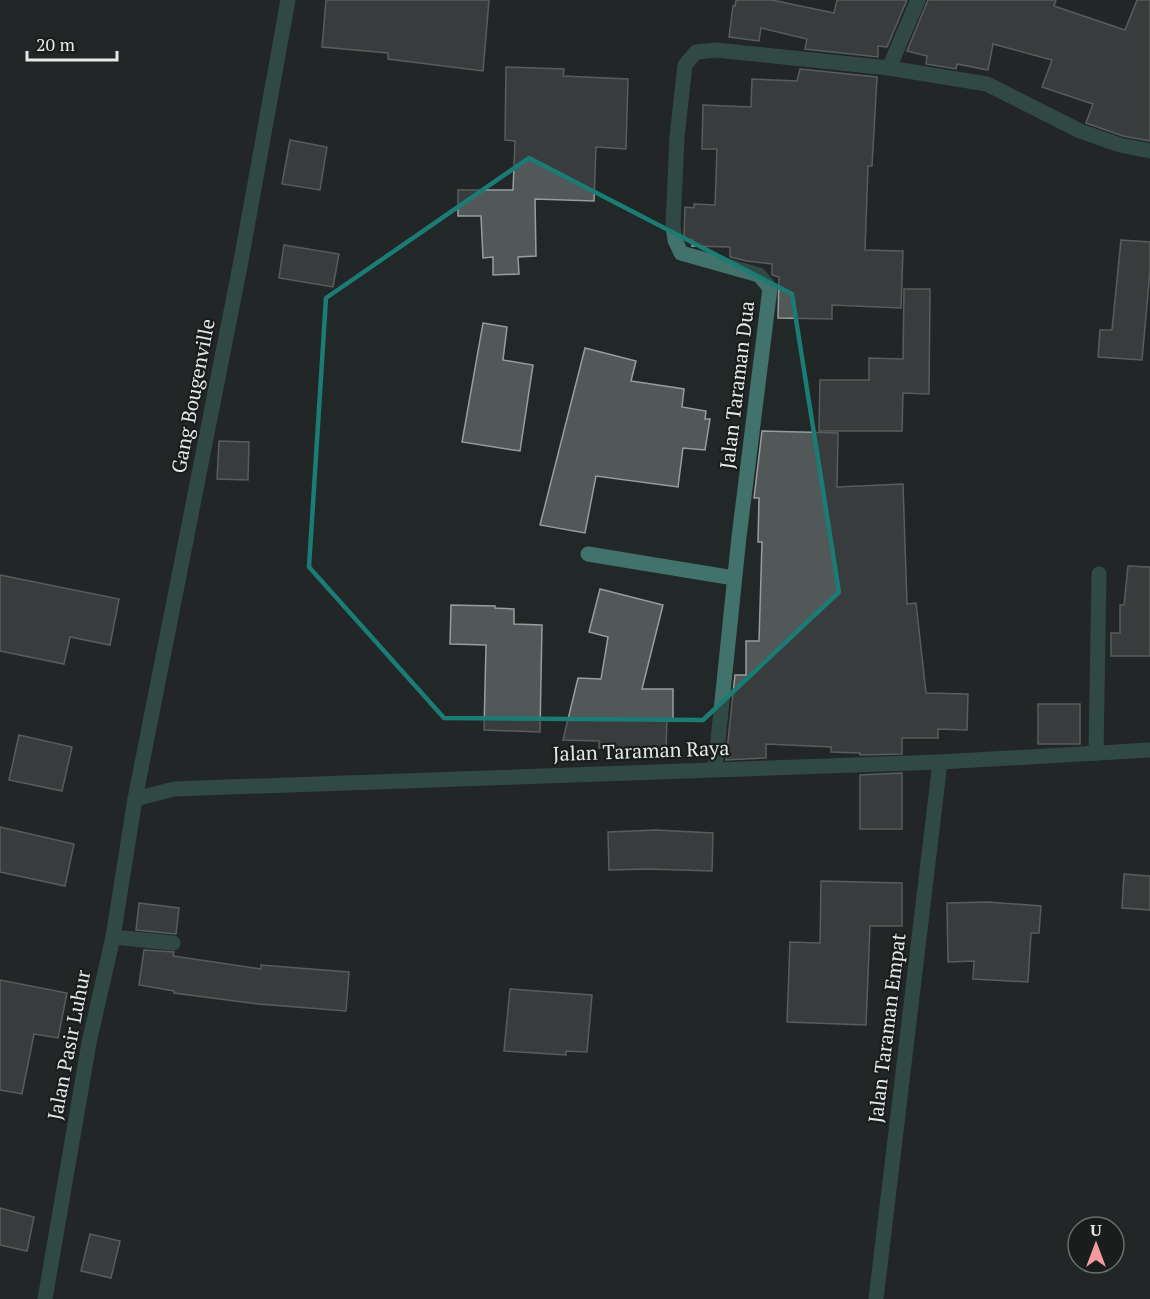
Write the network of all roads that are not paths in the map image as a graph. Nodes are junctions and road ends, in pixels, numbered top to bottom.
1 (288, 0) edge
2 (918, 0) edge
3 (889, 68) junction
4 (1150, 151) edge
5 (588, 554) dead end
6 (1099, 574) dead end
7 (734, 578) junction
8 (1150, 750) edge
9 (1096, 753) junction
10 (940, 762) junction
11 (715, 769) junction
12 (135, 799) junction
13 (113, 937) junction
14 (173, 943) dead end
15 (45, 1299) edge
16 (876, 1299) edge

1 - 12 street, Gang Bougenville
2 - 3 street
3 - 4 street
3 - 7 street, Jalan Taraman Dua
5 - 7 street
6 - 9 street
7 - 11 street, Jalan Taraman Dua
8 - 9 street, Jalan Taraman Raya
9 - 10 street, Jalan Taraman Raya
10 - 11 street, Jalan Taraman Raya
10 - 16 street, Jalan Taraman Empat
11 - 12 street, Jalan Taraman Raya
12 - 13 street, Jalan Pasir Luhur
13 - 14 street
13 - 15 street, Jalan Pasir Luhur

